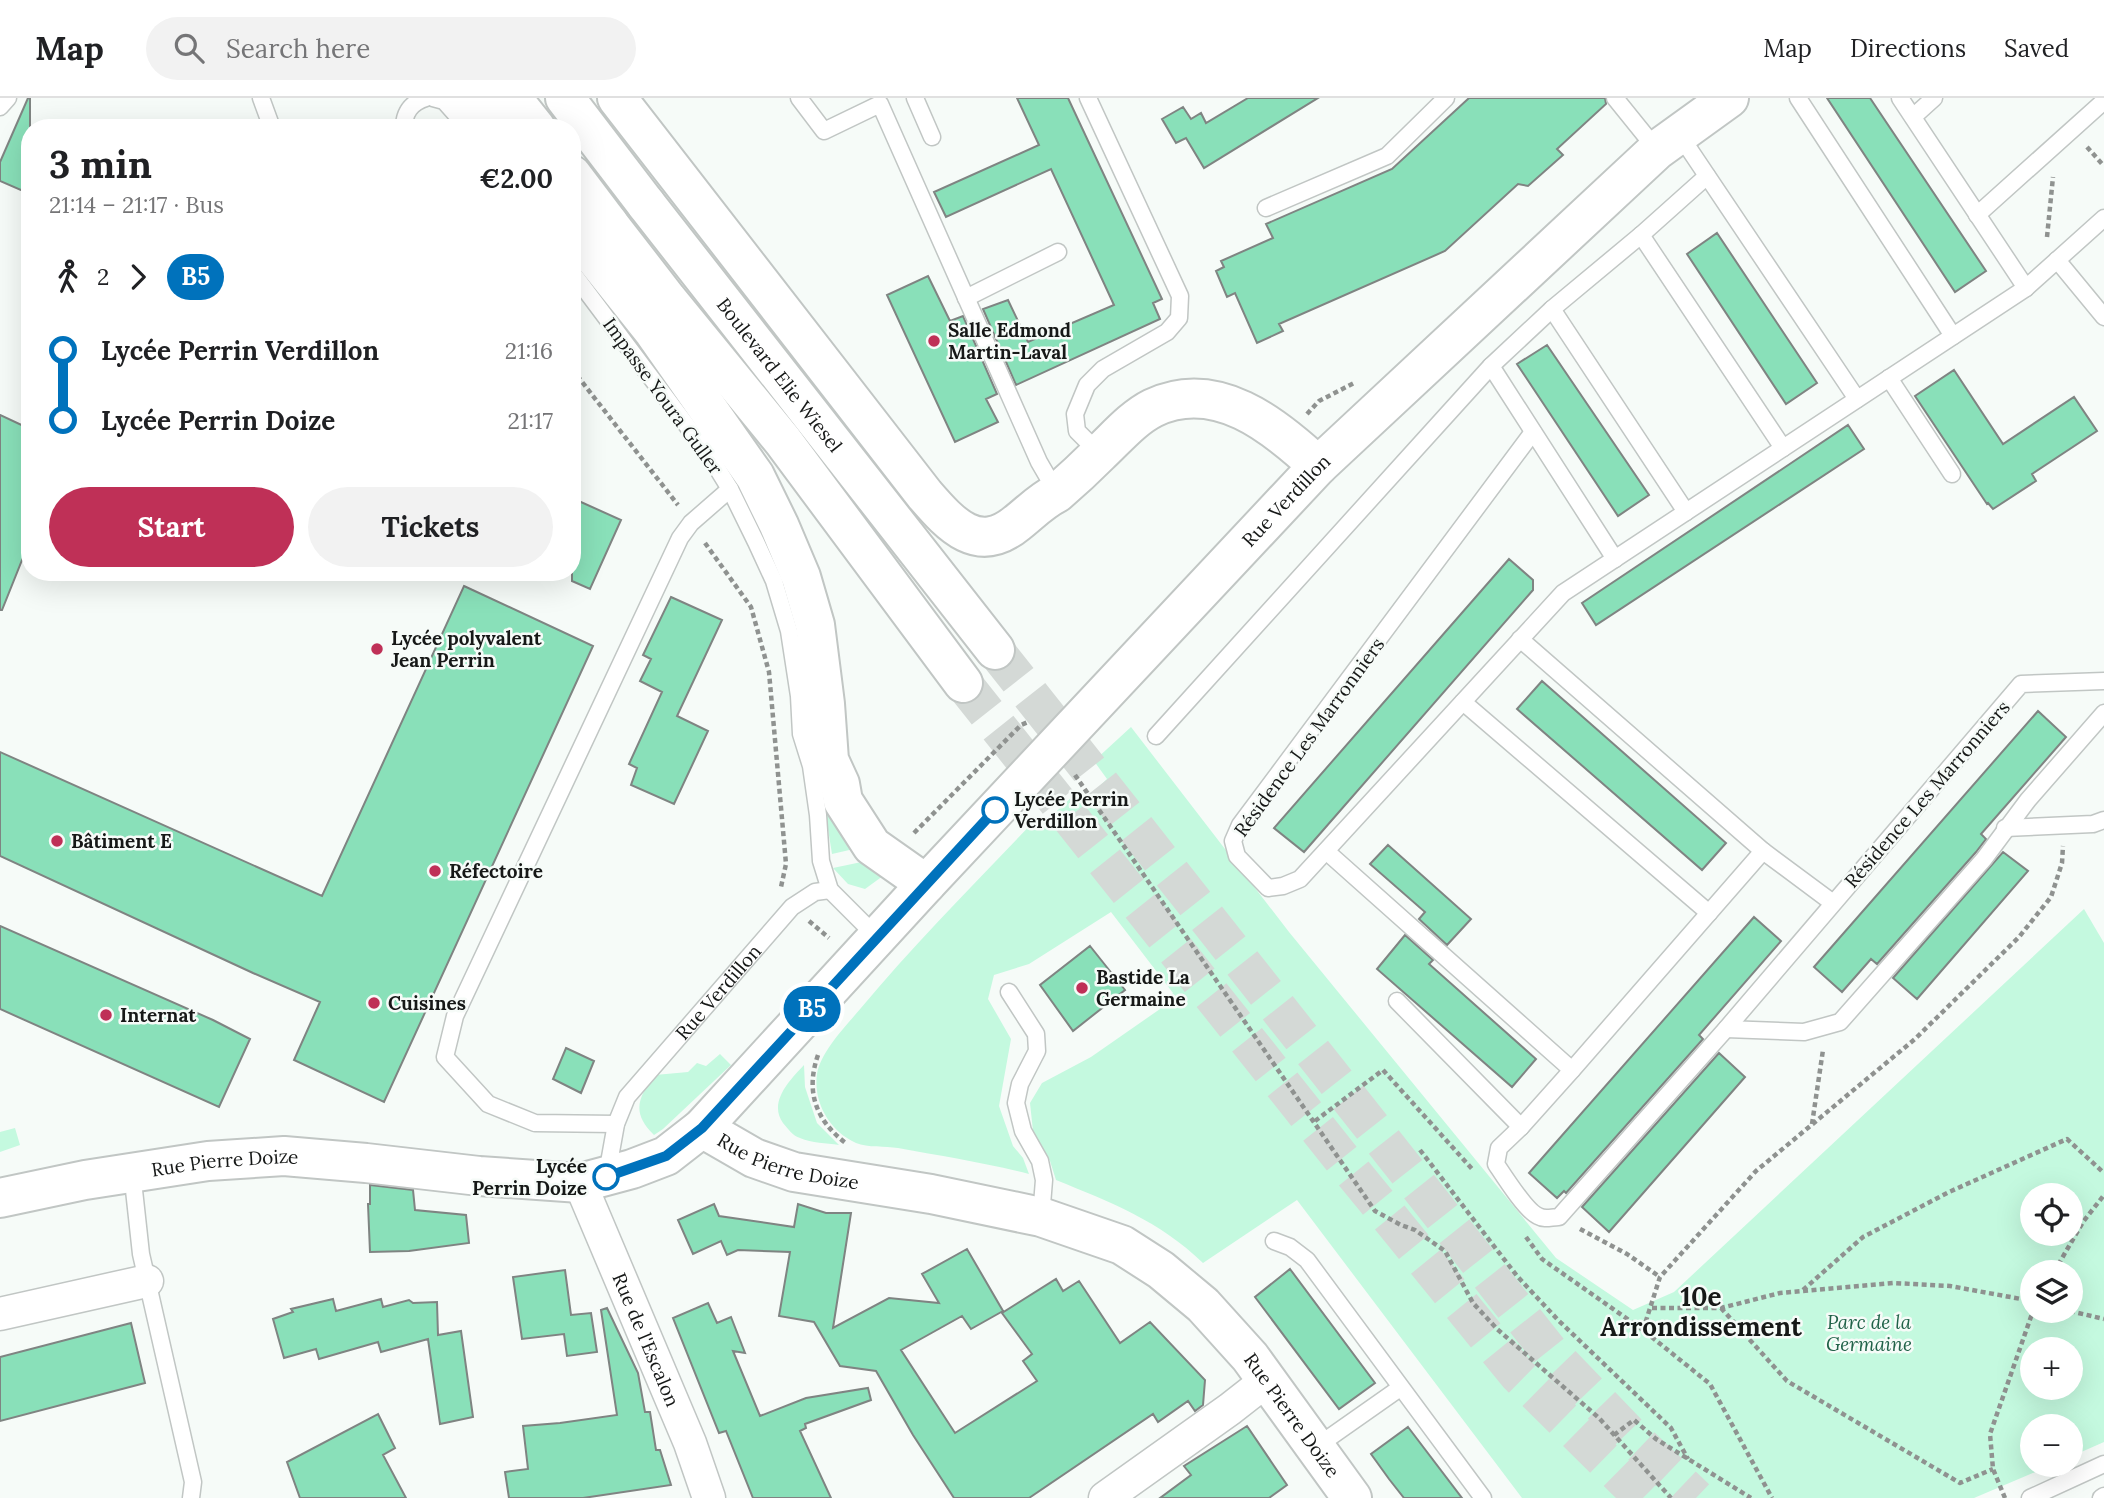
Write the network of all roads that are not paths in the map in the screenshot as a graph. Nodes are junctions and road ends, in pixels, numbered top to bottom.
1 (9, 98) edge
2 (261, 98) edge
3 (426, 98) edge
4 (433, 98) edge
5 (471, 98) edge
6 (512, 98) edge
7 (565, 98) edge
8 (617, 98) edge
9 (799, 98) edge
10 (915, 98) edge
11 (1088, 98) edge
12 (1446, 98) edge
13 (1615, 98) edge
14 (1730, 98) edge
15 (1798, 98) edge
16 (1900, 98) edge
17 (1934, 98) edge
18 (886, 101) edge
19 (2104, 101) edge
20 (0, 107) edge
21 (1913, 117) junction
22 (269, 119) edge
23 (405, 119) edge
24 (460, 119) edge
25 (487, 119) edge
26 (529, 119) edge
27 (932, 137) dead end
28 (1668, 142) junction
29 (1707, 176) junction
30 (581, 187) edge
31 (1266, 208) dead end
32 (1977, 215) junction
33 (2104, 218) edge
34 (1641, 236) junction
35 (581, 240) edge
36 (1058, 252) dead end
37 (2057, 260) junction
38 (581, 284) edge
39 (2026, 288) junction
40 (966, 298) junction
41 (1552, 309) junction
42 (2104, 317) edge
43 (1953, 336) junction
44 (1491, 366) junction
45 (1889, 378) junction
46 (1857, 399) junction
47 (1533, 432) junction
48 (1783, 448) junction
49 (1100, 454) junction
50 (1318, 466) junction
51 (1952, 474) dead end
52 (730, 489) junction
53 (1057, 493) junction
54 (1686, 512) junction
55 (1615, 559) junction
56 (1520, 639) junction
57 (995, 650) tunnel mouth
58 (2104, 681) edge
59 (963, 683) tunnel mouth
60 (1463, 702) junction
61 (2104, 713) edge
62 (1156, 736) dead end
63 (811, 766) junction
64 (830, 808) junction
65 (2104, 820) edge
66 (2005, 828) junction
67 (1326, 851) junction
68 (1763, 851) junction
69 (926, 884) junction
70 (830, 890) junction
71 (1833, 903) junction
72 (1709, 913) junction
73 (877, 937) junction
74 (1009, 992) dead end
75 (1397, 1001) dead end
76 (1726, 1029) junction
77 (1572, 1070) junction
78 (616, 1124) junction
79 (1521, 1126) junction
80 (702, 1128) junction
81 (593, 1180) junction
82 (132, 1190) junction
83 (0, 1198) edge
84 (1041, 1217) junction
85 (1274, 1241) dead end
86 (147, 1281) junction
87 (0, 1314) edge
88 (1267, 1380) junction
89 (1400, 1388) junction
90 (1316, 1447) junction
91 (2104, 1464) edge
92 (191, 1498) edge
93 (709, 1498) edge
94 (1105, 1498) edge
95 (1353, 1498) edge
96 (1483, 1498) edge
97 (2030, 1498) edge

1 - 20 lane
2 - 22 lane
3 - 23 lane
4 - 24 lane
5 - 25 main road
6 - 26 main road
7 - 57 main road, Boulevard Elie Wiesel
8 - 53 main road
9 - 18 lane
10 - 27 lane
11 - 49 lane
12 - 31 lane
13 - 28 lane
14 - 28 main road, Rue Verdillon
15 - 43 lane
16 - 21 lane
17 - 21 lane
18 - 40 lane
19 - 32 lane
21 - 32 lane
28 - 29 lane
28 - 50 main road, Rue Verdillon
29 - 34 lane
29 - 46 lane
30 - 59 main road, Boulevard Elie Wiesel
32 - 39 lane
33 - 37 lane, Résidence Les Marronniers
34 - 41 lane
34 - 48 lane
35 - 64 main road
36 - 40 lane
37 - 39 lane, Résidence Les Marronniers
37 - 42 lane
38 - 52 lane, Impasse Youra Guller
39 - 43 lane, Résidence Les Marronniers
40 - 53 lane
41 - 44 lane
41 - 54 lane
43 - 45 lane, Résidence Les Marronniers
44 - 47 lane
44 - 62 lane
45 - 46 lane, Résidence Les Marronniers
45 - 51 lane
46 - 48 lane, Résidence Les Marronniers
47 - 55 lane
47 - 67 lane, Résidence Les Marronniers
48 - 54 lane, Résidence Les Marronniers
49 - 50 main road
49 - 53 main road
50 - 69 main road, Rue Verdillon
52 - 63 lane, Impasse Youra Guller
52 - 78 lane
54 - 55 lane, Résidence Les Marronniers
55 - 56 lane, Résidence Les Marronniers
56 - 60 lane, Résidence Les Marronniers
56 - 68 lane, Résidence Les Marronniers
58 - 71 lane, Résidence Les Marronniers
60 - 67 lane, Résidence Les Marronniers
60 - 72 lane
61 - 66 lane
63 - 64 lane, Impasse Youra Guller
63 - 64 lane, Impasse Youra Guller
64 - 69 main road
64 - 70 lane, Impasse Youra Guller
65 - 66 lane
66 - 76 lane
67 - 77 lane
68 - 71 lane, Résidence Les Marronniers
68 - 72 lane
69 - 73 main road, Rue Verdillon
70 - 73 lane
70 - 78 lane, Rue Verdillon
71 - 76 lane, Résidence Les Marronniers
72 - 77 lane
73 - 80 main road, Rue Verdillon
74 - 84 lane
75 - 79 lane
76 - 79 lane, Résidence Les Marronniers
77 - 79 lane
78 - 81 lane, Rue Verdillon
80 - 81 main road, Rue Pierre Doize
80 - 84 main road, Rue Pierre Doize
81 - 82 main road, Rue Pierre Doize
81 - 93 street, Rue de l'Escalon
82 - 83 main road, Rue Pierre Doize
82 - 86 lane
84 - 88 main road, Rue Pierre Doize
85 - 89 lane
86 - 87 street
86 - 92 lane
88 - 90 main road, Rue Pierre Doize
88 - 94 street
89 - 90 lane
89 - 96 lane
90 - 95 main road, Rue Pierre Doize
91 - 97 lane

